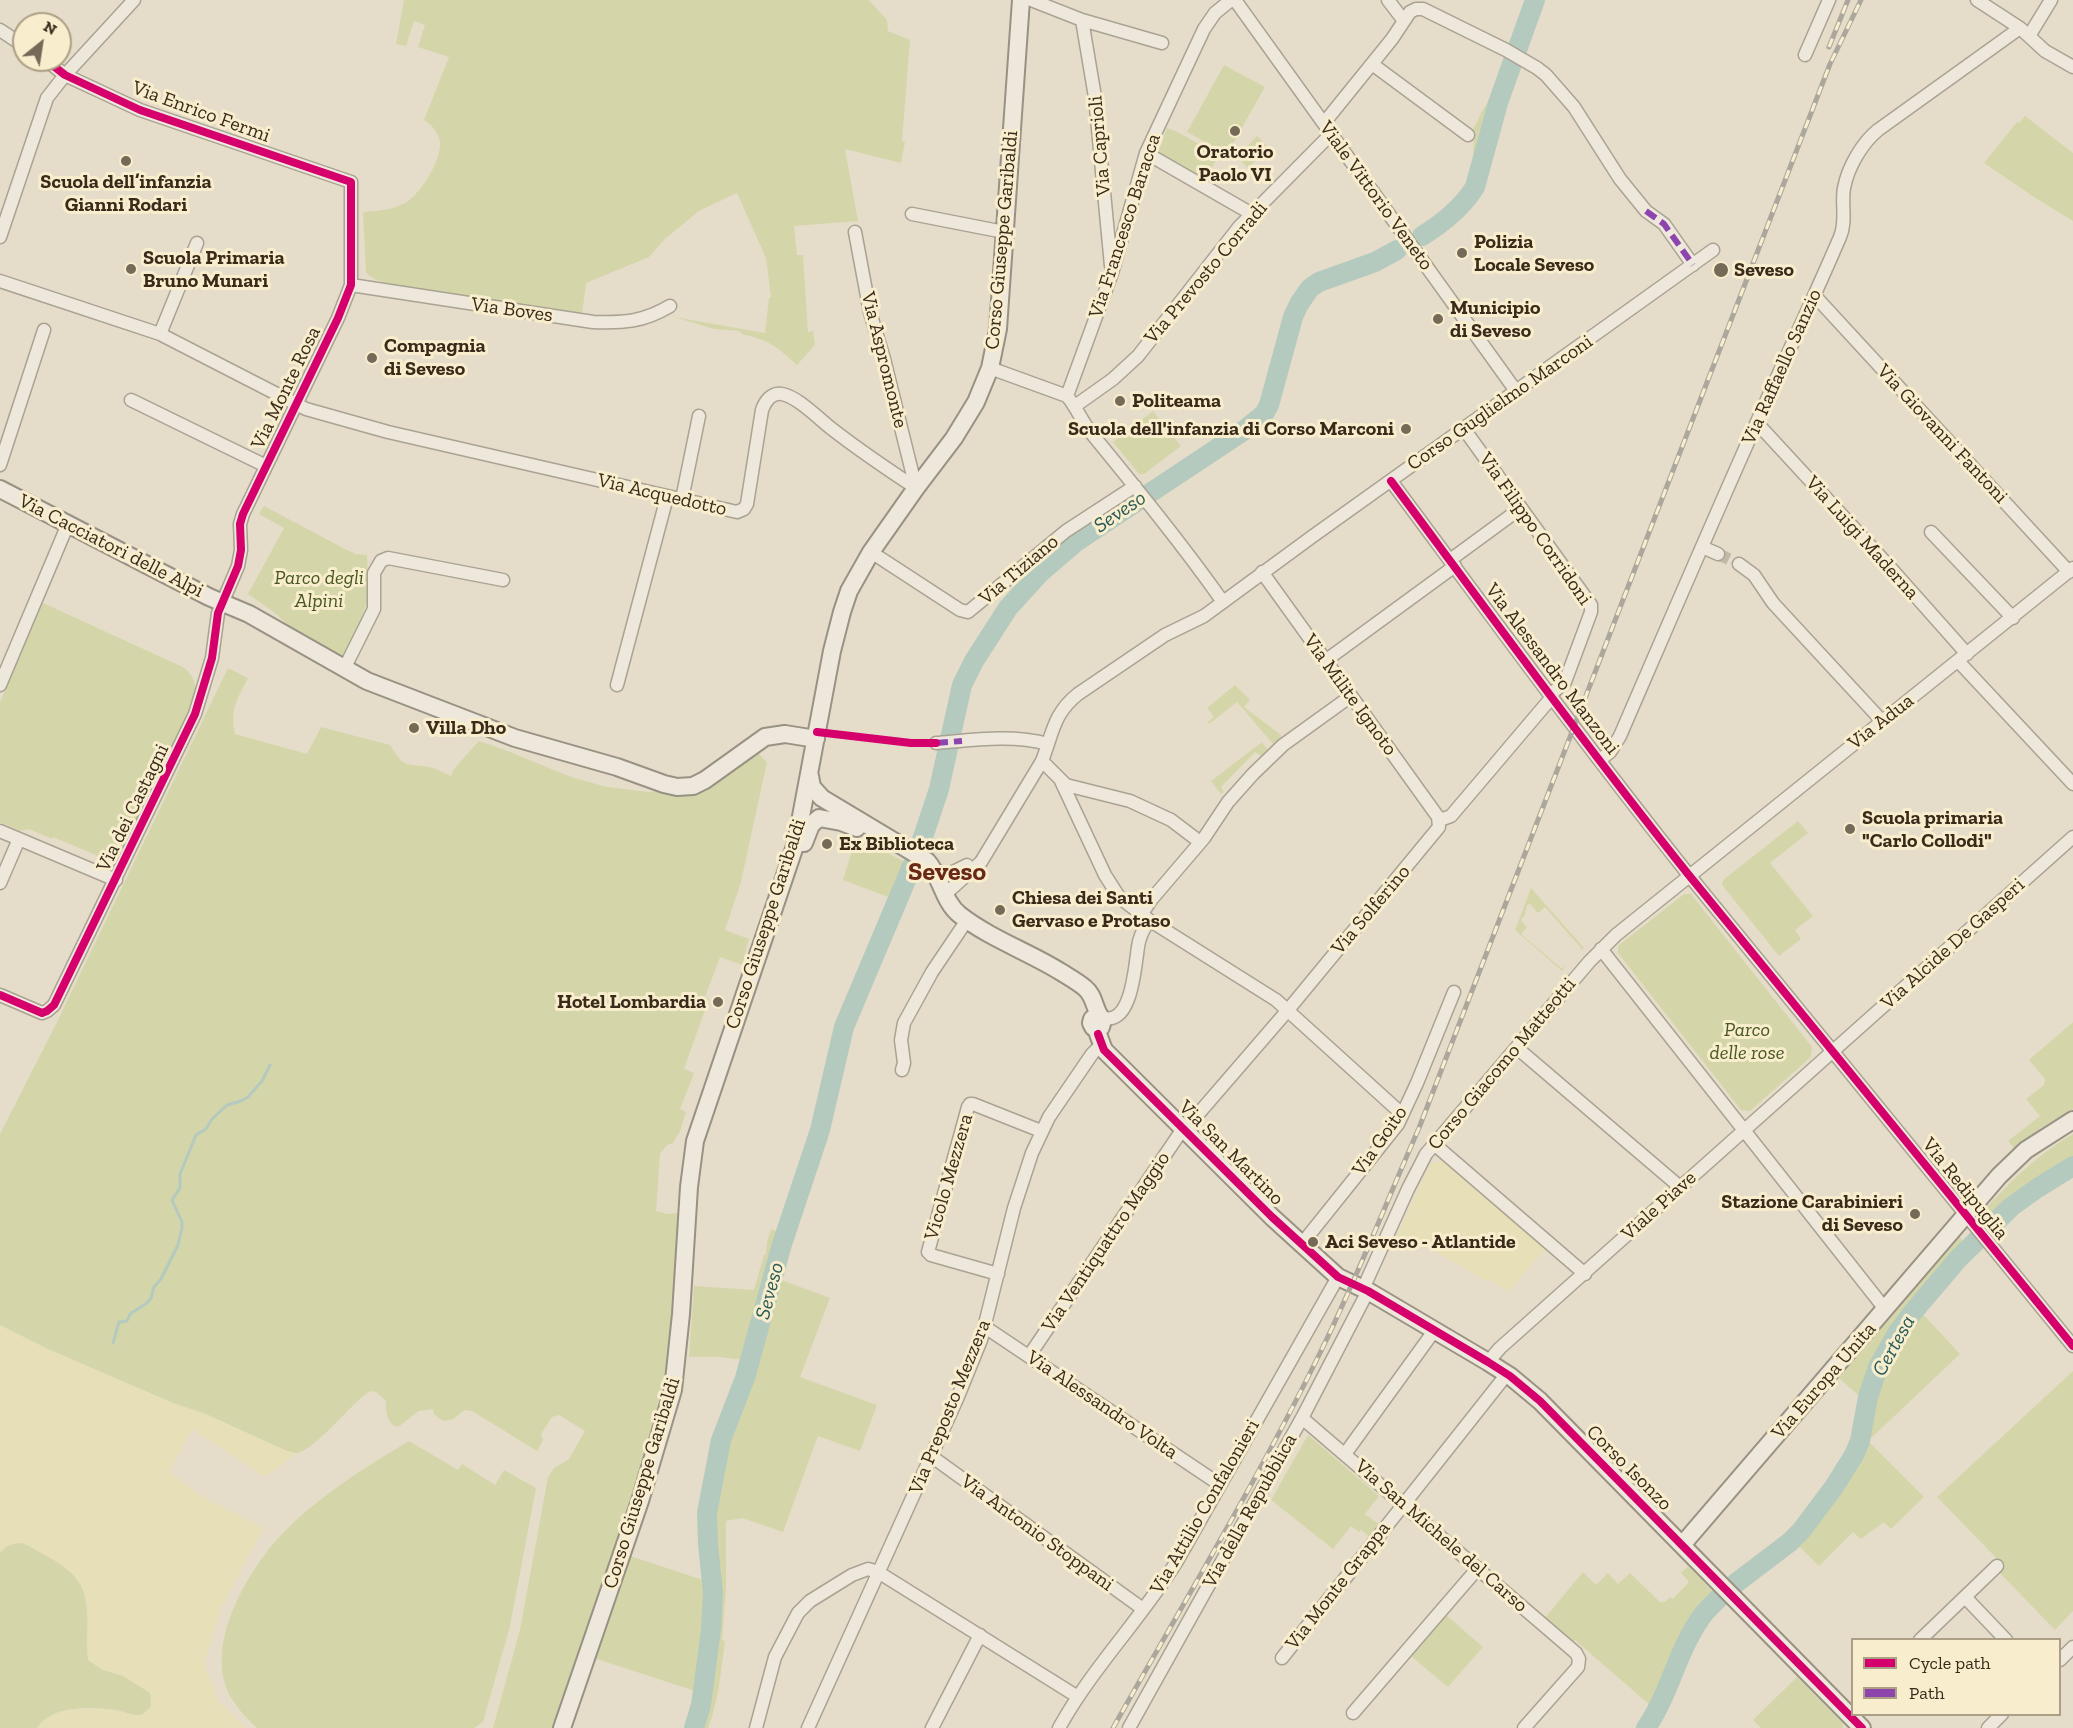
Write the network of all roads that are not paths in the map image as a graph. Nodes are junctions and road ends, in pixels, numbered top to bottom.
1 (134, 0) edge
2 (1021, 0) edge
3 (1031, 0) edge
4 (1231, 0) edge
5 (1235, 0) edge
6 (1388, 0) edge
7 (1829, 0) edge
8 (1977, 0) edge
9 (2051, 0) edge
10 (1082, 20) junction
11 (1404, 21) junction
12 (2024, 32) junction
13 (1162, 43) dead end
14 (1805, 55) dead end
15 (1372, 64) junction
16 (2073, 67) edge
17 (61, 72) edge
18 (65, 75) junction
19 (1324, 123) junction
20 (1332, 135) junction
21 (1468, 135) dead end
22 (1146, 153) junction
23 (351, 182) joint
24 (912, 214) dead end
25 (1252, 214) junction
26 (855, 232) dead end
27 (1004, 232) junction
28 (0, 237) edge
29 (197, 243) dead end
30 (1713, 250) dead end
31 (1693, 265) junction
32 (1112, 273) junction
33 (0, 281) edge
34 (351, 285) junction
35 (1815, 296) junction
36 (670, 306) dead end
37 (44, 330) dead end
38 (160, 334) junction
39 (990, 368) junction
40 (1516, 391) junction
41 (1066, 396) junction
42 (131, 400) dead end
43 (296, 405) junction
44 (1076, 406) junction
45 (699, 416) dead end
46 (1757, 423) junction
47 (1464, 429) junction
48 (0, 465) edge
49 (266, 466) junction
50 (1391, 481) junction
51 (916, 488) junction
52 (0, 489) edge
53 (1137, 489) junction
54 (667, 496) junction
55 (682, 499) junction
56 (1521, 508) junction
57 (68, 524) junction
58 (1931, 532) dead end
59 (1702, 547) junction
60 (871, 552) junction
61 (1718, 554) tunnel mouth
62 (1452, 563) junction
63 (1738, 564) tunnel mouth
64 (2071, 570) edge
65 (1263, 572) junction
66 (502, 580) dead end
67 (221, 602) junction
68 (1223, 602) junction
69 (2013, 618) junction
70 (1963, 657) junction
71 (1325, 661) junction
72 (344, 669) junction
73 (0, 685) edge
74 (617, 685) dead end
75 (1351, 696) junction
76 (1551, 696) junction
77 (1882, 721) junction
78 (816, 739) junction
79 (936, 743) dead end
80 (1048, 744) junction
81 (1600, 760) junction
82 (1042, 761) junction
83 (810, 771) junction
84 (1061, 782) junction
85 (2073, 784) edge
86 (826, 801) junction
87 (804, 805) junction
88 (1438, 817) junction
89 (821, 818) junction
90 (0, 831) edge
91 (2073, 837) edge
92 (19, 839) junction
93 (1200, 842) junction
94 (916, 857) junction
95 (969, 868) junction
96 (1689, 875) junction
97 (116, 880) junction
98 (939, 882) junction
99 (0, 883) edge
100 (775, 905) junction
101 (962, 915) junction
102 (1145, 918) junction
103 (1601, 949) junction
104 (1454, 992) dead end
105 (2, 1000) edge
106 (1288, 1010) junction
107 (1098, 1031) junction
108 (1517, 1048) junction
109 (1832, 1051) junction
110 (903, 1070) dead end
111 (1402, 1114) junction
112 (2073, 1120) edge
113 (1184, 1129) junction
114 (1744, 1130) junction
115 (1041, 1131) junction
116 (1434, 1144) junction
117 (1680, 1187) junction
118 (1965, 1215) junction
119 (1301, 1245) junction
120 (998, 1274) junction
121 (1585, 1274) junction
122 (1338, 1277) junction
123 (1365, 1290) junction
124 (1885, 1309) junction
125 (985, 1327) junction
126 (1434, 1331) junction
127 (2073, 1346) edge
128 (1029, 1356) junction
129 (1488, 1362) junction
130 (1507, 1374) junction
131 (1302, 1418) junction
132 (1345, 1454) junction
133 (931, 1456) junction
134 (1219, 1484) junction
135 (1403, 1504) junction
136 (1682, 1545) junction
137 (1997, 1566) dead end
138 (1478, 1568) junction
139 (878, 1572) junction
140 (1965, 1597) junction
141 (1143, 1609) junction
142 (980, 1635) junction
143 (1922, 1638) edge
144 (2004, 1638) edge
145 (2073, 1647) edge
146 (1282, 1658) dead end
147 (2061, 1659) edge
148 (1078, 1696) junction
149 (1849, 1707) edge
150 (1353, 1713) dead end
151 (2000, 1716) edge
152 (562, 1728) edge
153 (756, 1728) edge
154 (808, 1728) edge
155 (932, 1728) edge
156 (1059, 1728) edge
157 (1129, 1728) edge
158 (1524, 1728) edge
159 (1988, 1728) edge

1 - 18 street
2 - 27 street, Corso Giuseppe Garibaldi
3 - 10 street
4 - 22 street, Via Francesco Baracca
5 - 19 street, Viale Vittorio Veneto
6 - 11 street
7 - 14 street
8 - 12 street
9 - 12 street
10 - 13 street
10 - 32 street, Via Caprioli
11 - 15 street
11 - 31 street
12 - 16 street
12 - 35 street, Via Raffaello Sanzio
15 - 19 street
15 - 21 street
17 - 18 street, Via Enrico Fermi
18 - 23 street, Via Enrico Fermi
18 - 28 street
19 - 20 street, Viale Vittorio Veneto
20 - 25 street, Via Prevosto Corradi
20 - 40 street, Viale Vittorio Veneto
22 - 25 street
22 - 32 street, Via Francesco Baracca
23 - 34 street, Via Monte Rosa
24 - 27 street
25 - 44 street, Via Prevosto Corradi
26 - 51 street, Via Aspromonte
27 - 39 street, Corso Giuseppe Garibaldi
29 - 38 street
30 - 31 street, Corso Guglielmo Marconi
31 - 40 street, Corso Guglielmo Marconi
32 - 41 street, Via Francesco Baracca
33 - 38 street, Via Acquedotto
34 - 36 street, Via Boves
34 - 43 street, Via Monte Rosa
35 - 46 street, Via Raffaello Sanzio
35 - 64 street, Via Giovanni Fantoni
37 - 48 street
38 - 43 street, Via Acquedotto
39 - 41 street
39 - 51 street, Corso Giuseppe Garibaldi
40 - 47 street, Corso Guglielmo Marconi
41 - 44 street
42 - 49 street, Via Monte Rosa
43 - 49 street, Via Monte Rosa
43 - 54 street, Via Acquedotto
44 - 53 street
45 - 55 street
46 - 59 street, Via Raffaello Sanzio
46 - 70 street, Via Luigi Maderna
47 - 50 street, Corso Guglielmo Marconi
47 - 56 street, Via Filippo Corridoni
49 - 67 street, Via Monte Rosa
50 - 62 street, Via Alessandro Manzoni
50 - 65 street, Corso Guglielmo Marconi
51 - 55 street, Via Acquedotto
51 - 60 street, Corso Giuseppe Garibaldi
52 - 57 street, Via Cacciatori delle Alpi
53 - 60 street, Via Tiziano
53 - 68 street
54 - 55 street, Via Acquedotto
54 - 74 street
56 - 62 street
56 - 76 street, Via Filippo Corridoni
57 - 67 street, Via Cacciatori delle Alpi
57 - 73 street
58 - 69 street
59 - 61 street
59 - 81 street, Via Raffaello Sanzio
60 - 78 street, Corso Giuseppe Garibaldi
62 - 71 street
62 - 76 street, Via Alessandro Manzoni
63 - 77 street
64 - 69 street, Via Adua
65 - 68 street, Corso Guglielmo Marconi
65 - 71 street, Via Milite Ignoto
66 - 72 street
67 - 72 street, Via Cacciatori delle Alpi
67 - 97 street, Via dei Castagni
68 - 80 street, Corso Guglielmo Marconi
69 - 70 street, Via Adua
70 - 77 street, Via Adua
70 - 85 street, Via Luigi Maderna
71 - 75 street, Via Milite Ignoto
72 - 78 street, Via Cacciatori delle Alpi
75 - 88 street, Via Milite Ignoto
75 - 93 street
76 - 81 street, Via Alessandro Manzoni
76 - 88 street
77 - 96 street, Via Adua
78 - 83 street, Corso Giuseppe Garibaldi
79 - 80 street
80 - 82 street, Corso Guglielmo Marconi
81 - 96 street, Via Alessandro Manzoni
82 - 84 street
82 - 95 street, Corso Guglielmo Marconi
83 - 86 street
83 - 87 street, Corso Giuseppe Garibaldi
84 - 93 street
84 - 102 street
86 - 87 street
86 - 94 street
87 - 89 street
87 - 100 street, Corso Giuseppe Garibaldi
88 - 106 street, Via Solferino
89 - 94 street
89 - 100 street
90 - 92 street
91 - 109 street, Via Alcide De Gasperi
92 - 97 street
92 - 99 street
93 - 102 street
94 - 95 street
94 - 98 street
95 - 98 street
95 - 101 street
96 - 103 street, Corso Giacomo Matteotti
96 - 109 street, Via Alessandro Manzoni
97 - 105 street, Via dei Castagni
98 - 101 street
100 - 152 street, Corso Giuseppe Garibaldi
101 - 107 street
101 - 110 street
102 - 106 street
102 - 107 street
103 - 108 street, Corso Giacomo Matteotti
103 - 114 street
104 - 111 street, Via Goito
106 - 111 street
106 - 113 street, Via Solferino
107 - 113 street, Via San Martino
107 - 115 street, Via Preposto Mezzera
108 - 116 street, Corso Giacomo Matteotti
108 - 117 street
109 - 114 street, Viale Piave
109 - 118 street, Via Redipuglia
111 - 119 street, Via Goito
112 - 118 street, Via Europa Unita
113 - 119 street, Via San Martino
113 - 128 street, Via Ventiquattro Maggio
114 - 117 street, Viale Piave
114 - 124 street
115 - 120 street, Via Preposto Mezzera
115 - 120 street, Vicolo Mezzera
116 - 121 street
116 - 123 street, Corso Giacomo Matteotti
117 - 121 street, Viale Piave
118 - 124 street, Via Europa Unita
118 - 127 street, Via Redipuglia
119 - 122 street, Via San Martino
120 - 125 street, Via Preposto Mezzera
121 - 129 street, Viale Piave
122 - 123 street, Corso Isonzo
122 - 134 street, Via Attilio Confalonieri
123 - 126 street, Corso Isonzo
123 - 131 street, Via della Repubblica
124 - 136 street, Via Europa Unita
125 - 128 street, Via Alessandro Volta
125 - 133 street, Via Preposto Mezzera
126 - 129 street, Corso Isonzo
126 - 132 street
128 - 134 street, Via Alessandro Volta
129 - 130 street, Corso Isonzo
130 - 135 street, Via Monte Grappa
130 - 136 street, Corso Isonzo
131 - 132 street, Via San Michele del Carso
131 - 157 street, Via della Repubblica
132 - 135 street, Via San Michele del Carso
133 - 139 street, Via Preposto Mezzera
133 - 141 street, Via Antonio Stoppani
134 - 141 street, Via Attilio Confalonieri
135 - 138 street, Via San Michele del Carso
135 - 146 street, Via Monte Grappa
136 - 149 street, Corso Isonzo
137 - 140 street
138 - 150 street
138 - 158 street, Via San Michele del Carso
139 - 142 street
139 - 153 street
139 - 154 street, Via Preposto Mezzera
140 - 143 street
140 - 144 street
141 - 148 street, Via Attilio Confalonieri
142 - 148 street
142 - 155 street
145 - 147 street
148 - 156 street, Via Attilio Confalonieri
151 - 159 street

